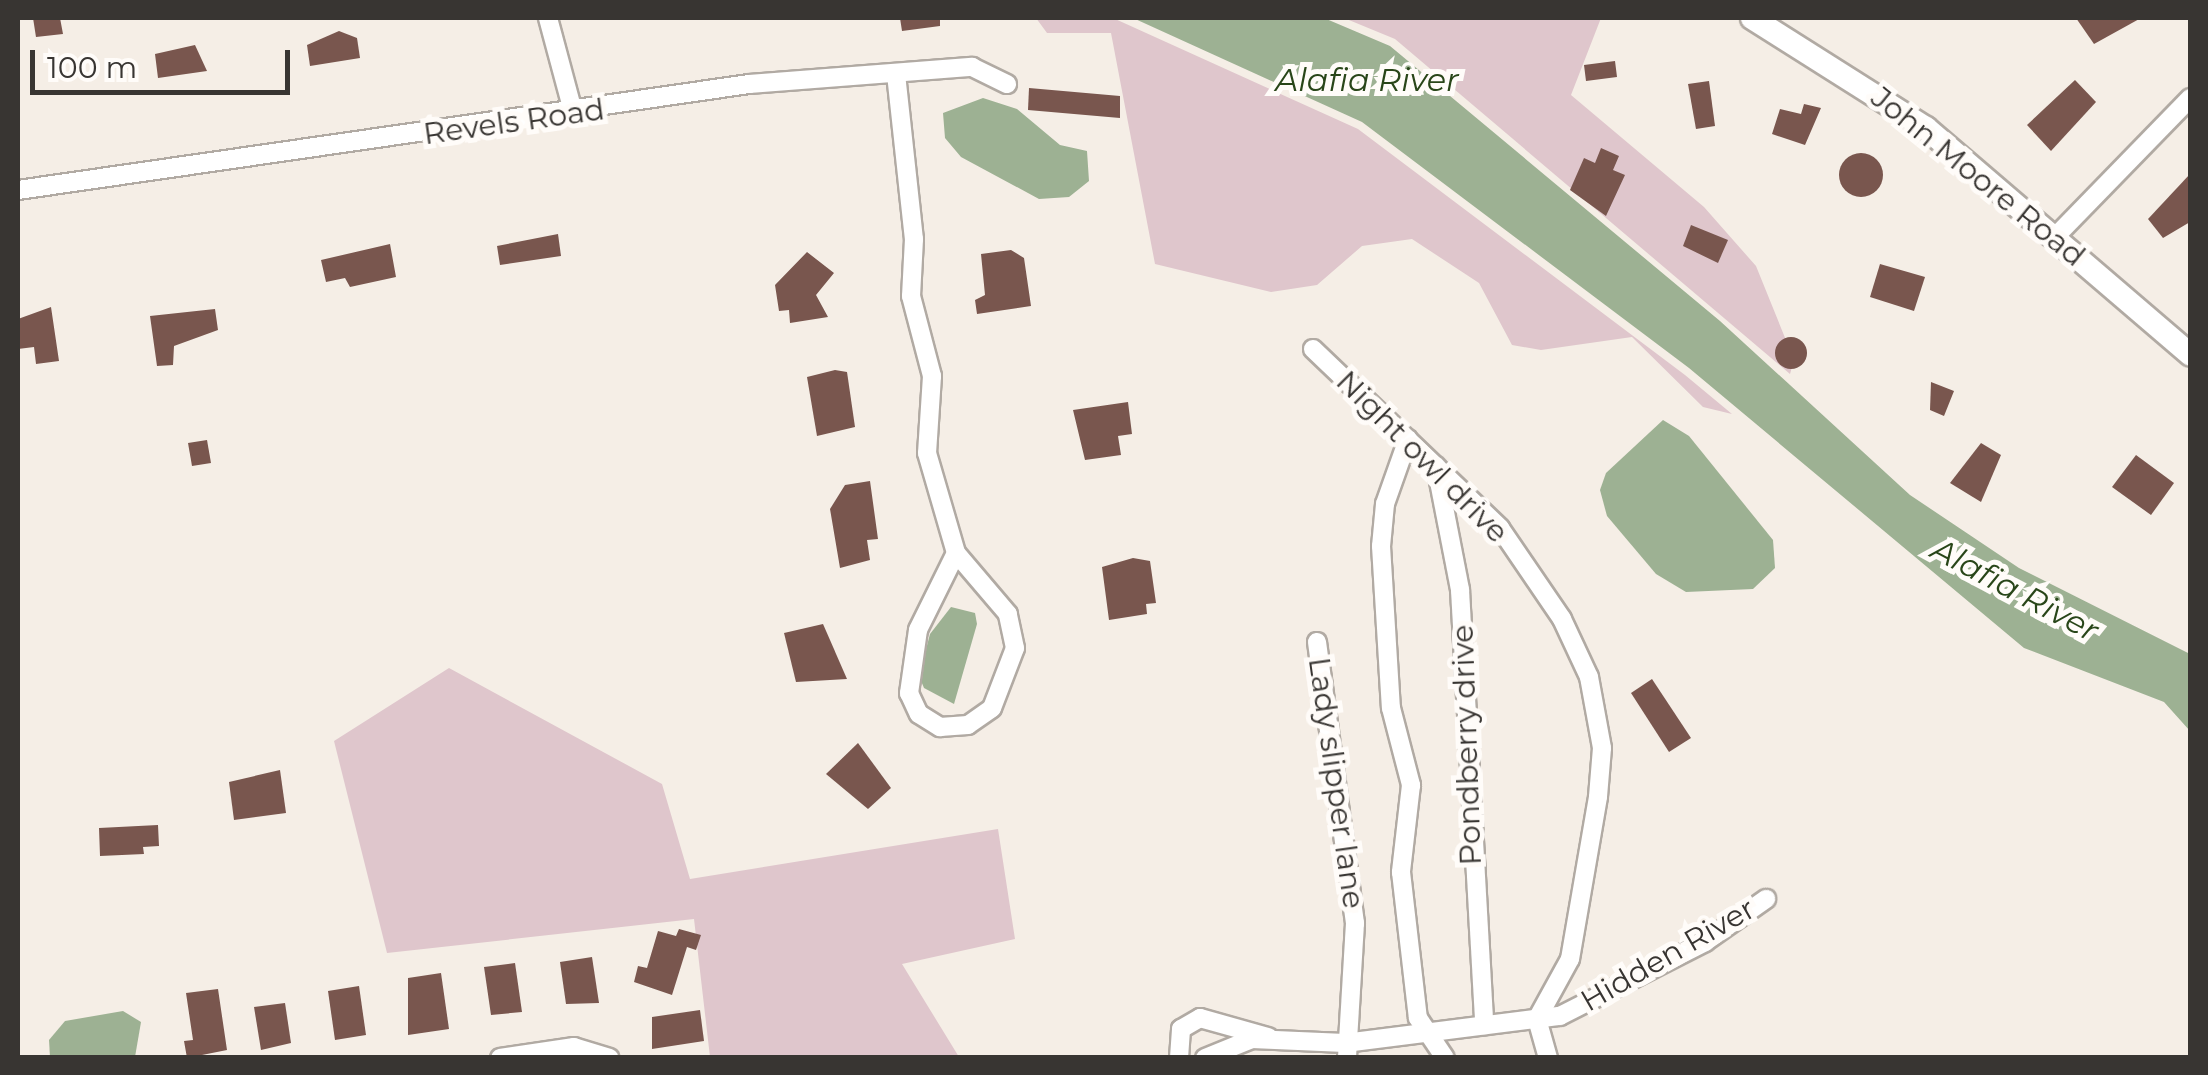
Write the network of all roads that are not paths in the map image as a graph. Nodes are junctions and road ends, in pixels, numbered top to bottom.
1 (548, 18) edge
2 (1752, 18) edge
3 (896, 74) junction
4 (1007, 84) dead end
5 (2190, 98) edge
6 (574, 115) junction
7 (18, 190) edge
8 (2054, 238) junction
9 (1314, 349) dead end
10 (2190, 354) edge
11 (1408, 439) junction
12 (1436, 466) junction
13 (956, 553) junction
14 (1317, 642) dead end
15 (1766, 899) dead end
16 (1537, 1019) junction
17 (1484, 1025) junction
18 (1432, 1032) junction
19 (1275, 1048) edge
20 (1346, 1050) edge
21 (500, 1058) edge
22 (610, 1058) edge
23 (1179, 1058) edge
24 (1205, 1058) edge
25 (1445, 1058) edge
26 (1548, 1058) edge

1 - 6 street
2 - 8 street, John Moore Road
3 - 4 street, Revels Road
3 - 6 street, Revels Road
3 - 13 street
5 - 8 street
6 - 7 street, Revels Road
8 - 10 street, John Moore Road
9 - 11 street, Night owl drive
11 - 12 street, Night owl drive
11 - 18 street
12 - 16 street, Night owl drive
12 - 17 street, Pondberry drive
13 - 13 street
14 - 20 street, Lady slipper lane
15 - 16 street, Hidden River
16 - 17 street, Hidden River
16 - 26 street
17 - 18 street, Hidden River
18 - 20 street, Hidden River
18 - 25 street
19 - 20 street, Hidden River
19 - 23 street, Hidden River
19 - 24 street, Hidden River
21 - 22 street

